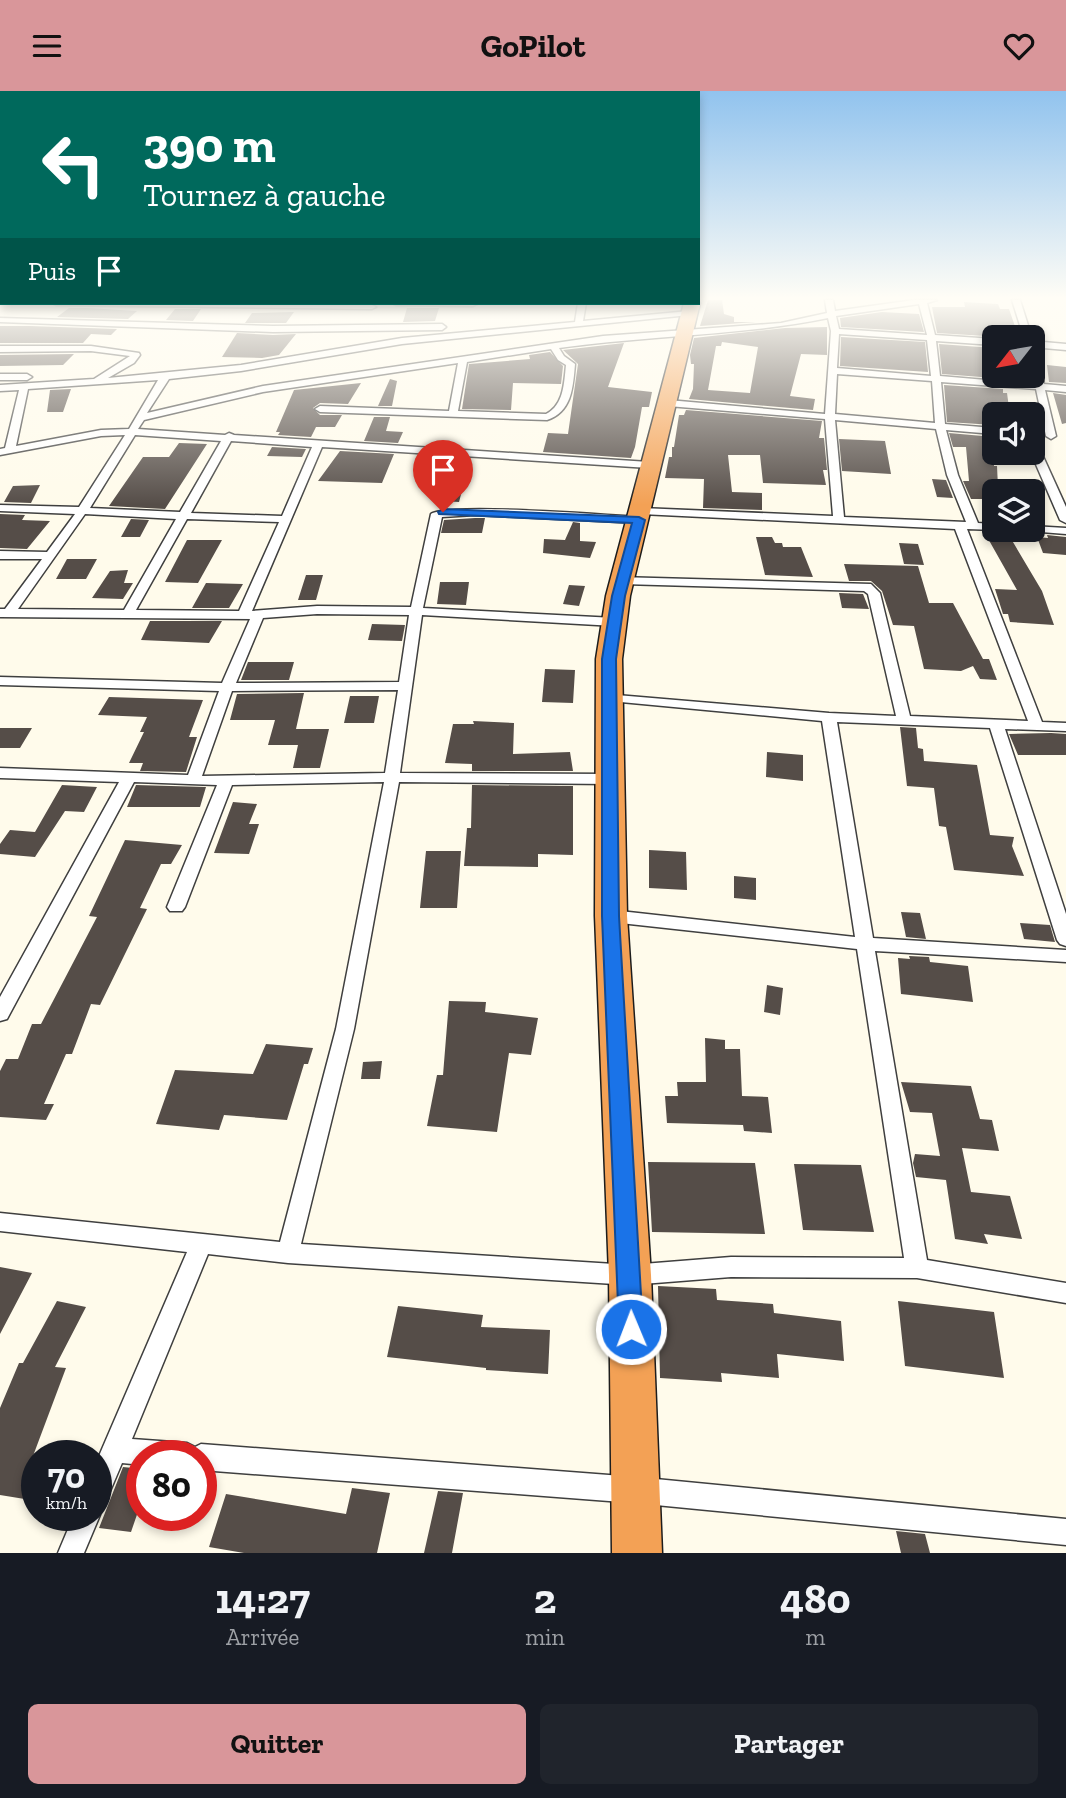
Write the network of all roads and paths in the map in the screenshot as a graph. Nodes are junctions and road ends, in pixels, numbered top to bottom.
1 (118, 368) edge
2 (239, 368) edge
3 (406, 368) edge
4 (461, 368) edge
5 (570, 368) edge
6 (676, 368) edge
7 (936, 368) edge
8 (835, 371) joint
9 (0, 377) edge
10 (166, 377) junction
11 (937, 378) junction
12 (95, 381) junction
13 (982, 382) edge
14 (24, 387) junction
15 (1045, 388) edge
16 (0, 389) edge
17 (1041, 389) edge
18 (1066, 390) edge
19 (668, 403) junction
20 (320, 409) dead end
21 (453, 413) junction
22 (140, 418) junction
23 (830, 418) junction
24 (940, 426) junction
25 (982, 430) edge
26 (132, 432) junction
27 (229, 436) junction
28 (1045, 436) edge
29 (1051, 436) junction
30 (1066, 437) edge
31 (319, 442) junction
32 (5, 451) edge
33 (649, 465) junction
34 (1042, 465) edge
35 (0, 508) edge
36 (83, 510) junction
37 (640, 515) junction
38 (184, 517) junction
39 (285, 519) junction
40 (839, 520) junction
41 (1066, 520) edge
42 (966, 525) junction
43 (982, 526) edge
44 (1045, 530) edge
45 (1066, 531) edge
46 (0, 555) edge
47 (48, 556) junction
48 (622, 580) junction
49 (416, 611) junction
50 (5, 613) edge
51 (128, 614) junction
52 (251, 615) junction
53 (615, 622) junction
54 (0, 681) edge
55 (404, 686) junction
56 (227, 687) junction
57 (610, 697) junction
58 (829, 717) junction
59 (904, 719) junction
60 (996, 724) junction
61 (1037, 726) junction
62 (1066, 727) edge
63 (0, 773) edge
64 (129, 777) junction
65 (392, 777) junction
66 (194, 778) junction
67 (610, 779) junction
68 (226, 781) junction
69 (176, 907) dead end
70 (611, 916) junction
71 (1066, 940) edge
72 (865, 944) junction
73 (1066, 956) edge
74 (0, 1014) edge
75 (0, 1222) edge
76 (201, 1245) junction
77 (288, 1253) junction
78 (917, 1268) junction
79 (629, 1275) junction
80 (1066, 1293) edge
81 (115, 1450) junction
82 (126, 1451) edge
83 (112, 1457) edge
84 (217, 1458) edge
85 (635, 1490) junction
86 (80, 1531) edge
87 (1066, 1532) edge
88 (71, 1553) edge
89 (637, 1553) edge

1 - 12 street
2 - 10 street
3 - 22 street
4 - 21 street
5 - 21 street
6 - 19 highway
7 - 11 street
8 - 11 street
8 - 23 street
9 - 12 street
10 - 12 street
10 - 22 street
11 - 13 street
11 - 24 street
12 - 14 street
14 - 16 street
14 - 32 street
15 - 18 street
17 - 29 street
19 - 23 street
19 - 33 highway
20 - 21 street
22 - 26 street
23 - 24 street
23 - 40 street
24 - 25 street
24 - 42 street
26 - 27 street
26 - 32 street
26 - 36 street
27 - 31 street
27 - 38 street
28 - 29 street
29 - 30 street
31 - 33 street
31 - 39 street
33 - 37 highway
34 - 41 street
35 - 36 street
36 - 38 street
36 - 47 street
37 - 40 street
37 - 48 highway
37 - 49 street
38 - 39 street
38 - 51 street
39 - 52 street
40 - 42 street
42 - 43 street
42 - 61 street
44 - 45 street
46 - 47 street
47 - 50 street
48 - 53 highway
48 - 59 street
49 - 52 street
49 - 53 street
49 - 55 street
50 - 51 street
51 - 52 street
52 - 56 street
53 - 57 highway
54 - 56 street
55 - 56 street
55 - 65 street
56 - 66 street
57 - 58 street
57 - 67 highway
58 - 59 street
58 - 72 street
59 - 60 street
60 - 61 street
60 - 71 street
61 - 62 street
63 - 64 street
64 - 66 street
64 - 74 street
65 - 67 street
65 - 68 street
65 - 77 street
66 - 68 street
67 - 70 highway
68 - 69 street
70 - 72 street
70 - 79 highway
72 - 73 street
72 - 78 street
75 - 76 street
76 - 77 street
76 - 81 street
77 - 79 street
78 - 79 street
78 - 80 street
79 - 85 highway
81 - 82 street
81 - 83 street
84 - 85 street
85 - 87 street
85 - 89 highway
86 - 88 street

